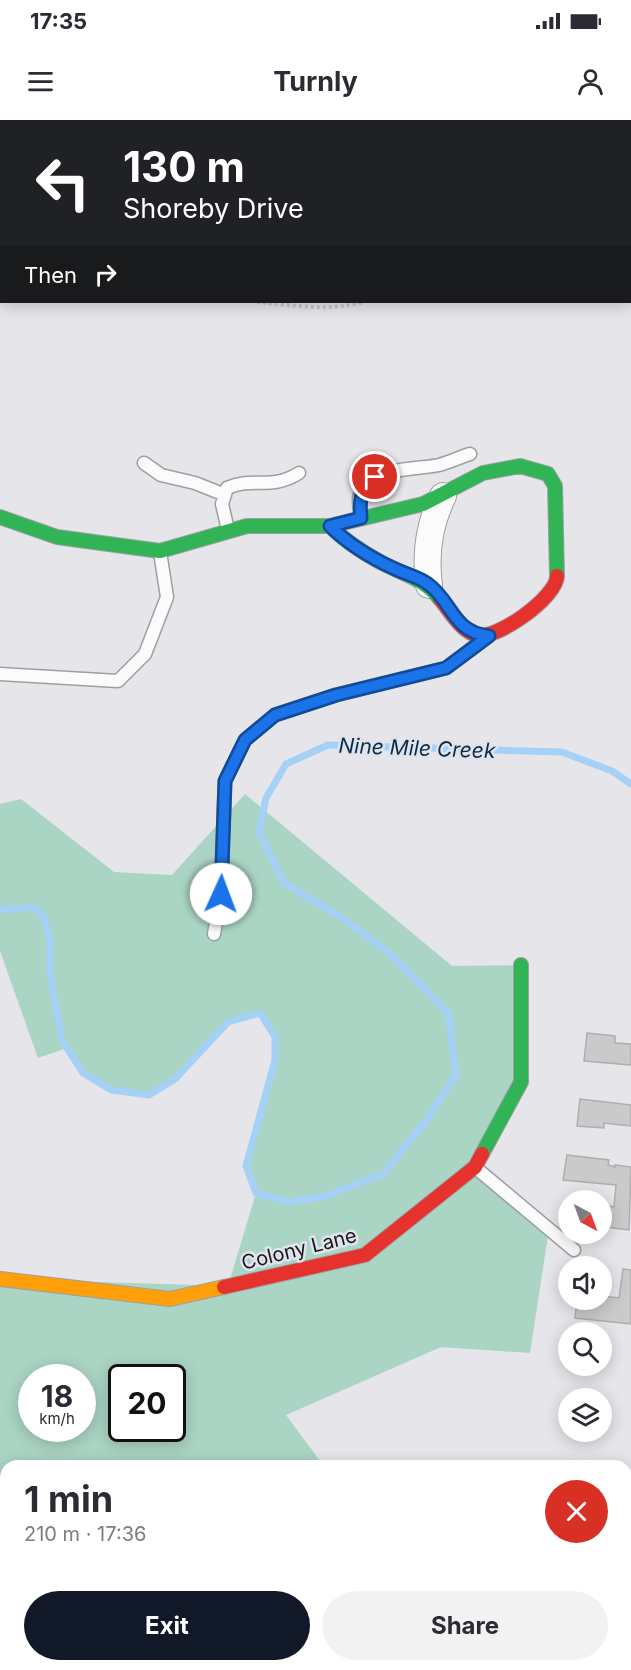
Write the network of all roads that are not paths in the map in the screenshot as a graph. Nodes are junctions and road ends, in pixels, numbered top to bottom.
1 (470, 454) dead end
2 (144, 463) dead end
3 (299, 473) dead end
4 (225, 495) junction
5 (443, 496) junction
6 (0, 517) edge
7 (361, 518) junction
8 (330, 526) junction
9 (228, 531) junction
10 (160, 550) junction
11 (429, 585) junction
12 (489, 636) junction
13 (0, 674) edge
14 (214, 933) dead end
15 (521, 965) dead end
16 (475, 1167) junction
17 (574, 1250) dead end
18 (0, 1279) edge

1 - 7 lane
2 - 4 lane
3 - 4 lane
4 - 9 lane
5 - 7 street
5 - 11 street
5 - 12 street
6 - 10 street
7 - 8 street
8 - 9 street
8 - 11 street
9 - 10 street
10 - 13 lane
11 - 12 street
12 - 14 lane
15 - 16 street, Colony Lane
16 - 17 lane
16 - 18 street, Colony Lane

